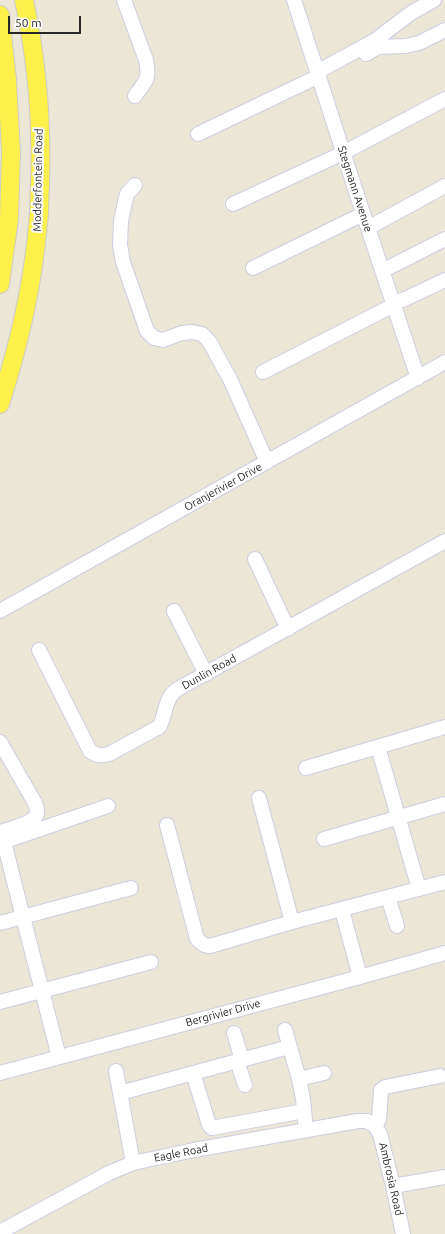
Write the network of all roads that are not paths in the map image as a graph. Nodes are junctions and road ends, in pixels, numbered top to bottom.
1 (24, 0) edge
2 (124, 0) edge
3 (294, 0) edge
4 (434, 0) edge
5 (0, 15) edge
6 (445, 30) edge
7 (319, 76) junction
8 (135, 96) dead end
9 (445, 99) edge
10 (198, 134) dead end
11 (343, 153) junction
12 (135, 185) dead end
13 (445, 186) edge
14 (233, 204) dead end
15 (363, 214) junction
16 (368, 228) junction
17 (445, 239) edge
18 (252, 268) dead end
19 (382, 271) junction
20 (445, 280) edge
21 (0, 284) edge
22 (393, 304) junction
23 (445, 362) edge
24 (263, 372) dead end
25 (418, 378) junction
26 (0, 404) edge
27 (267, 462) junction
28 (445, 541) edge
29 (256, 559) dead end
30 (0, 611) edge
31 (174, 611) dead end
32 (288, 629) junction
33 (39, 650) dead end
34 (206, 674) junction
35 (445, 727) edge
36 (0, 742) edge
37 (378, 747) junction
38 (4, 756) edge
39 (306, 768) dead end
40 (259, 798) dead end
41 (445, 804) edge
42 (108, 806) dead end
43 (398, 818) junction
44 (167, 825) dead end
45 (1, 839) edge
46 (324, 839) dead end
47 (445, 882) edge
48 (131, 888) dead end
49 (419, 889) junction
50 (388, 897) junction
51 (342, 910) junction
52 (23, 918) junction
53 (292, 922) junction
54 (0, 923) edge
55 (397, 926) dead end
56 (445, 950) edge
57 (445, 953) edge
58 (151, 962) dead end
59 (359, 974) junction
60 (42, 990) junction
61 (0, 1002) edge
62 (285, 1030) dead end
63 (234, 1033) dead end
64 (289, 1047) junction
65 (58, 1053) junction
66 (240, 1060) junction
67 (0, 1066) edge
68 (116, 1071) dead end
69 (0, 1073) edge
70 (193, 1073) junction
71 (324, 1073) dead end
72 (440, 1076) dead end
73 (299, 1079) junction
74 (244, 1085) dead end
75 (120, 1093) junction
76 (304, 1111) junction
77 (375, 1126) junction
78 (306, 1130) junction
79 (134, 1163) junction
80 (445, 1176) edge
81 (393, 1186) junction
82 (0, 1232) edge
83 (404, 1234) edge

1 - 26 main road, Modderfontein Road
2 - 8 street
3 - 7 street, Stegmann Avenue
4 - 7 street
5 - 21 main road
6 - 7 street
7 - 10 street
7 - 11 street, Stegmann Avenue
9 - 11 street
11 - 14 street
11 - 15 street, Stegmann Avenue
12 - 27 street
13 - 16 street
15 - 16 street, Stegmann Avenue
15 - 18 street
16 - 19 street, Stegmann Avenue
17 - 19 street
19 - 22 street, Stegmann Avenue
20 - 22 street
22 - 24 street
22 - 25 street, Stegmann Avenue
23 - 25 street, Oranjerivier Drive
25 - 27 street, Oranjerivier Drive
27 - 30 street, Oranjerivier Drive
28 - 32 street, Dunlin Road
29 - 32 street
31 - 34 street
32 - 34 street, Dunlin Road
33 - 34 street, Dunlin Road
35 - 37 street
36 - 38 street
37 - 39 street
37 - 43 street
38 - 45 street
40 - 53 street
41 - 43 street
42 - 45 street
43 - 46 street
43 - 49 street
44 - 53 street
45 - 52 street
47 - 49 street
48 - 52 street
49 - 50 street
50 - 51 street
50 - 55 street
51 - 53 street
51 - 59 street
52 - 54 street
52 - 60 street
56 - 59 street, Bergrivier Drive
57 - 59 street, Bergrivier Drive
58 - 60 street
59 - 65 street, Bergrivier Drive
60 - 61 street
60 - 65 street
62 - 64 street
63 - 66 street
64 - 66 street
64 - 73 street
65 - 67 street, Bergrivier Drive
65 - 69 street, Bergrivier Drive
66 - 70 street
66 - 74 street
68 - 75 street
70 - 75 street
70 - 76 street
71 - 73 street
72 - 77 street
73 - 76 street
75 - 79 street
76 - 78 street
77 - 78 street, Eagle Road
77 - 81 street, Ambrosia Road
78 - 79 street, Eagle Road
79 - 82 street, Eagle Road
80 - 81 street
81 - 83 street, Ambrosia Road

